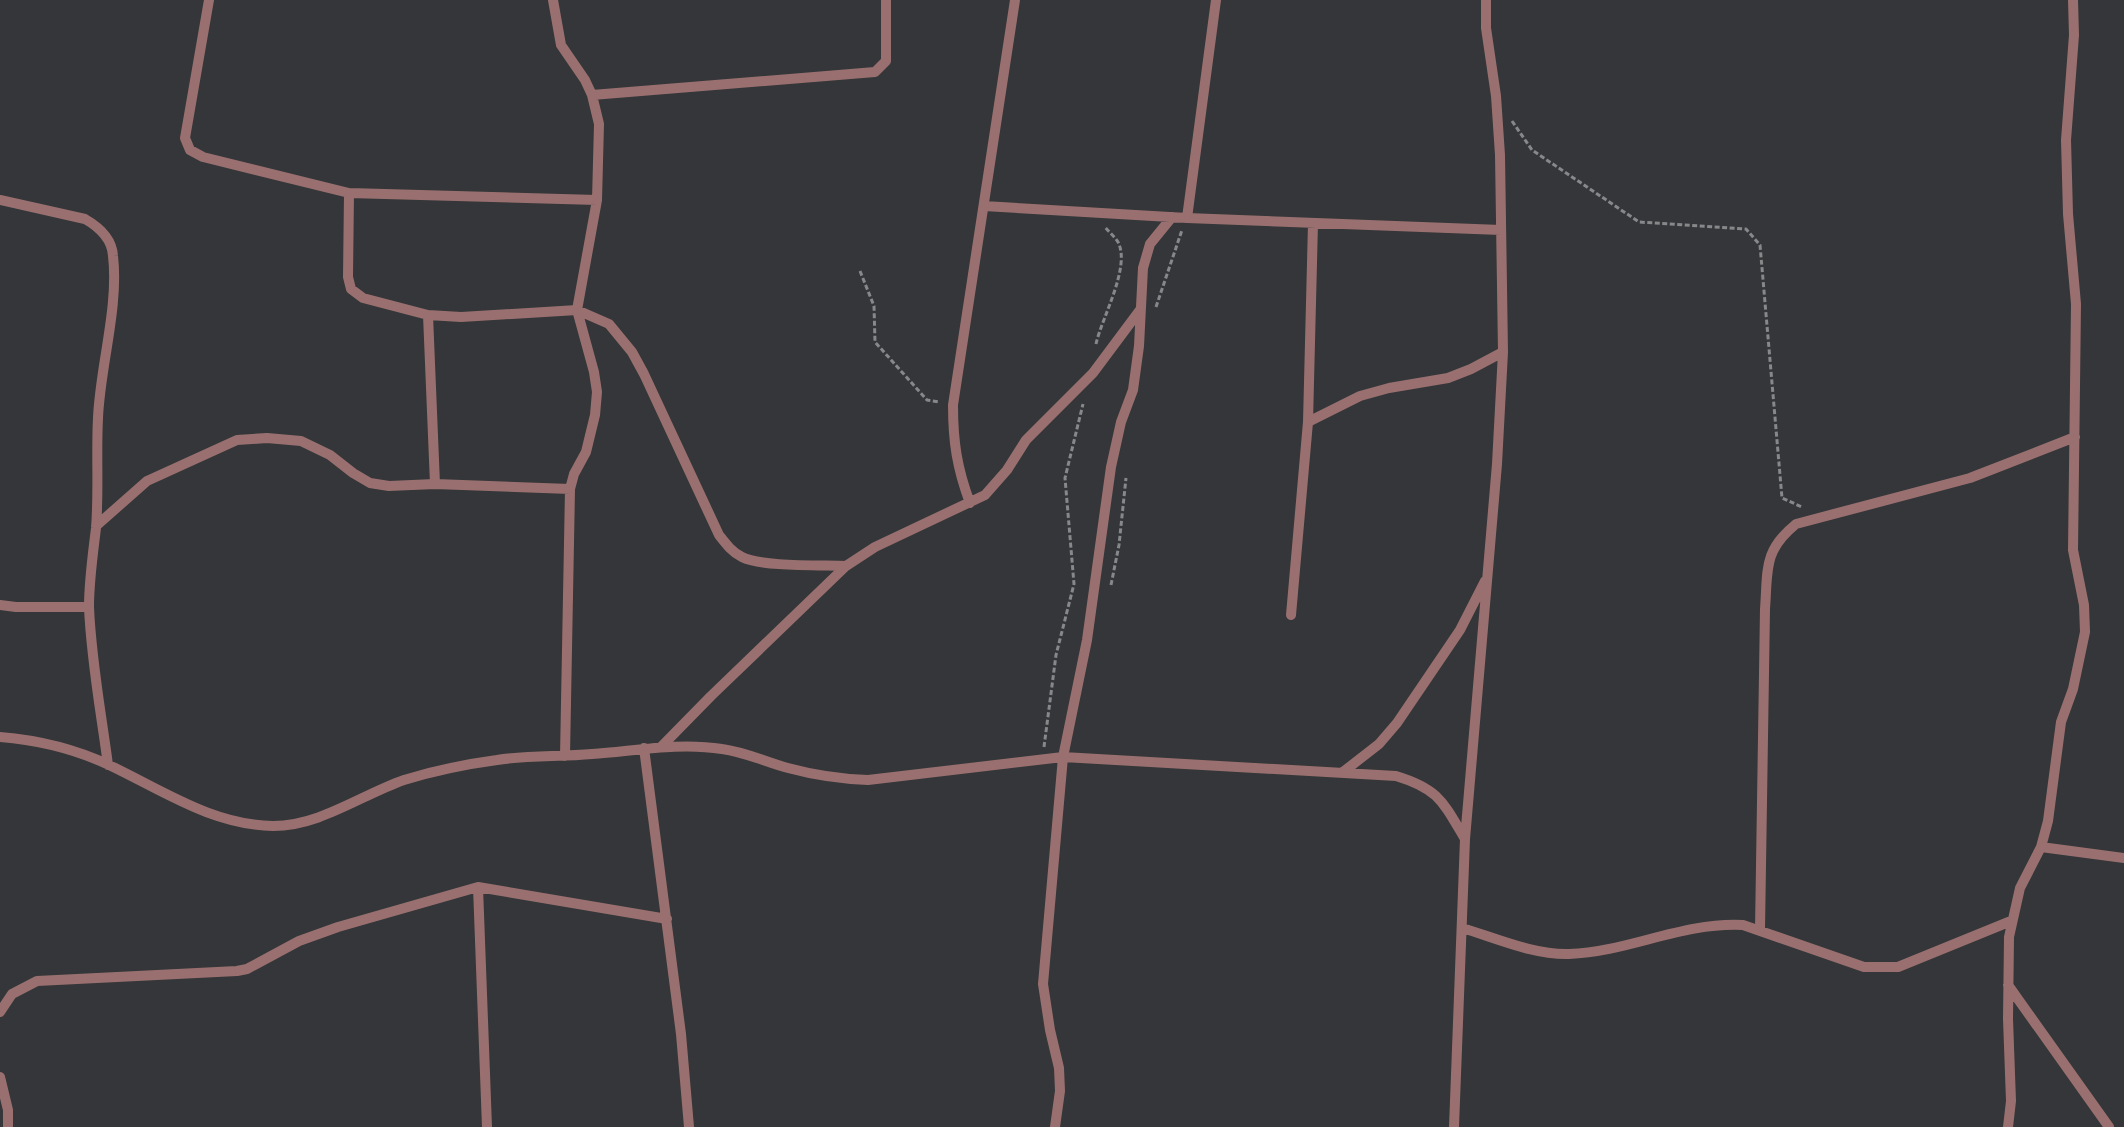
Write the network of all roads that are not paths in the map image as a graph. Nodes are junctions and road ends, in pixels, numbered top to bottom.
1 (209, 0) edge
2 (553, 0) edge
3 (886, 0) edge
4 (1015, 0) edge
5 (1216, 0) edge
6 (1486, 0) edge
7 (2073, 0) edge
8 (592, 94) junction
9 (349, 193) junction
10 (0, 200) edge
11 (597, 200) junction
12 (984, 206) junction
13 (1172, 217) junction
14 (1187, 218) junction
15 (1314, 223) junction
16 (1501, 230) junction
17 (1140, 309) junction
18 (577, 310) junction
19 (428, 315) junction
20 (1503, 352) junction
21 (1308, 422) junction
22 (2075, 436) junction
23 (435, 484) junction
24 (570, 489) junction
25 (970, 504) junction
26 (96, 526) junction
27 (846, 566) junction
28 (1488, 576) junction
29 (0, 605) edge
30 (90, 607) junction
31 (1291, 616) dead end
32 (0, 737) edge
33 (661, 747) junction
34 (644, 748) junction
35 (565, 756) junction
36 (1063, 757) junction
37 (108, 764) junction
38 (1343, 772) junction
39 (1465, 839) junction
40 (2041, 847) junction
41 (2124, 858) edge
42 (478, 888) junction
43 (667, 919) junction
44 (2011, 921) junction
45 (1462, 928) junction
46 (1760, 930) junction
47 (2008, 985) junction
48 (0, 1012) edge
49 (0, 1077) edge
50 (8, 1127) edge
51 (486, 1127) edge
52 (689, 1127) edge
53 (1055, 1127) edge
54 (1454, 1127) edge
55 (2008, 1127) edge
56 (2109, 1127) edge

1 - 9 street
2 - 8 street
3 - 8 street
4 - 12 street
5 - 14 street
6 - 16 street
7 - 22 street
8 - 11 street
9 - 11 street
9 - 19 street
10 - 26 street
11 - 18 street
12 - 13 street
12 - 25 street
13 - 14 street
13 - 17 street
14 - 15 street
15 - 16 street
15 - 21 street
16 - 20 street
17 - 25 street
17 - 36 street
18 - 19 street
18 - 24 street
18 - 27 street
19 - 23 street
20 - 21 street
20 - 28 street
21 - 31 street
22 - 40 street
22 - 46 street
23 - 24 street
23 - 26 street
24 - 35 street
25 - 27 street
26 - 30 street
27 - 33 street
28 - 38 street
28 - 39 street
29 - 30 street
30 - 37 street
32 - 37 street
33 - 34 street
33 - 36 street
34 - 35 street
34 - 43 street
35 - 37 street
36 - 38 street
36 - 53 street
38 - 39 street
39 - 45 street
40 - 41 street
40 - 44 street
42 - 43 street
42 - 48 street
42 - 51 street
43 - 52 street
44 - 46 street
44 - 47 street
45 - 46 street
45 - 54 street
47 - 55 street
47 - 56 street
49 - 50 street

